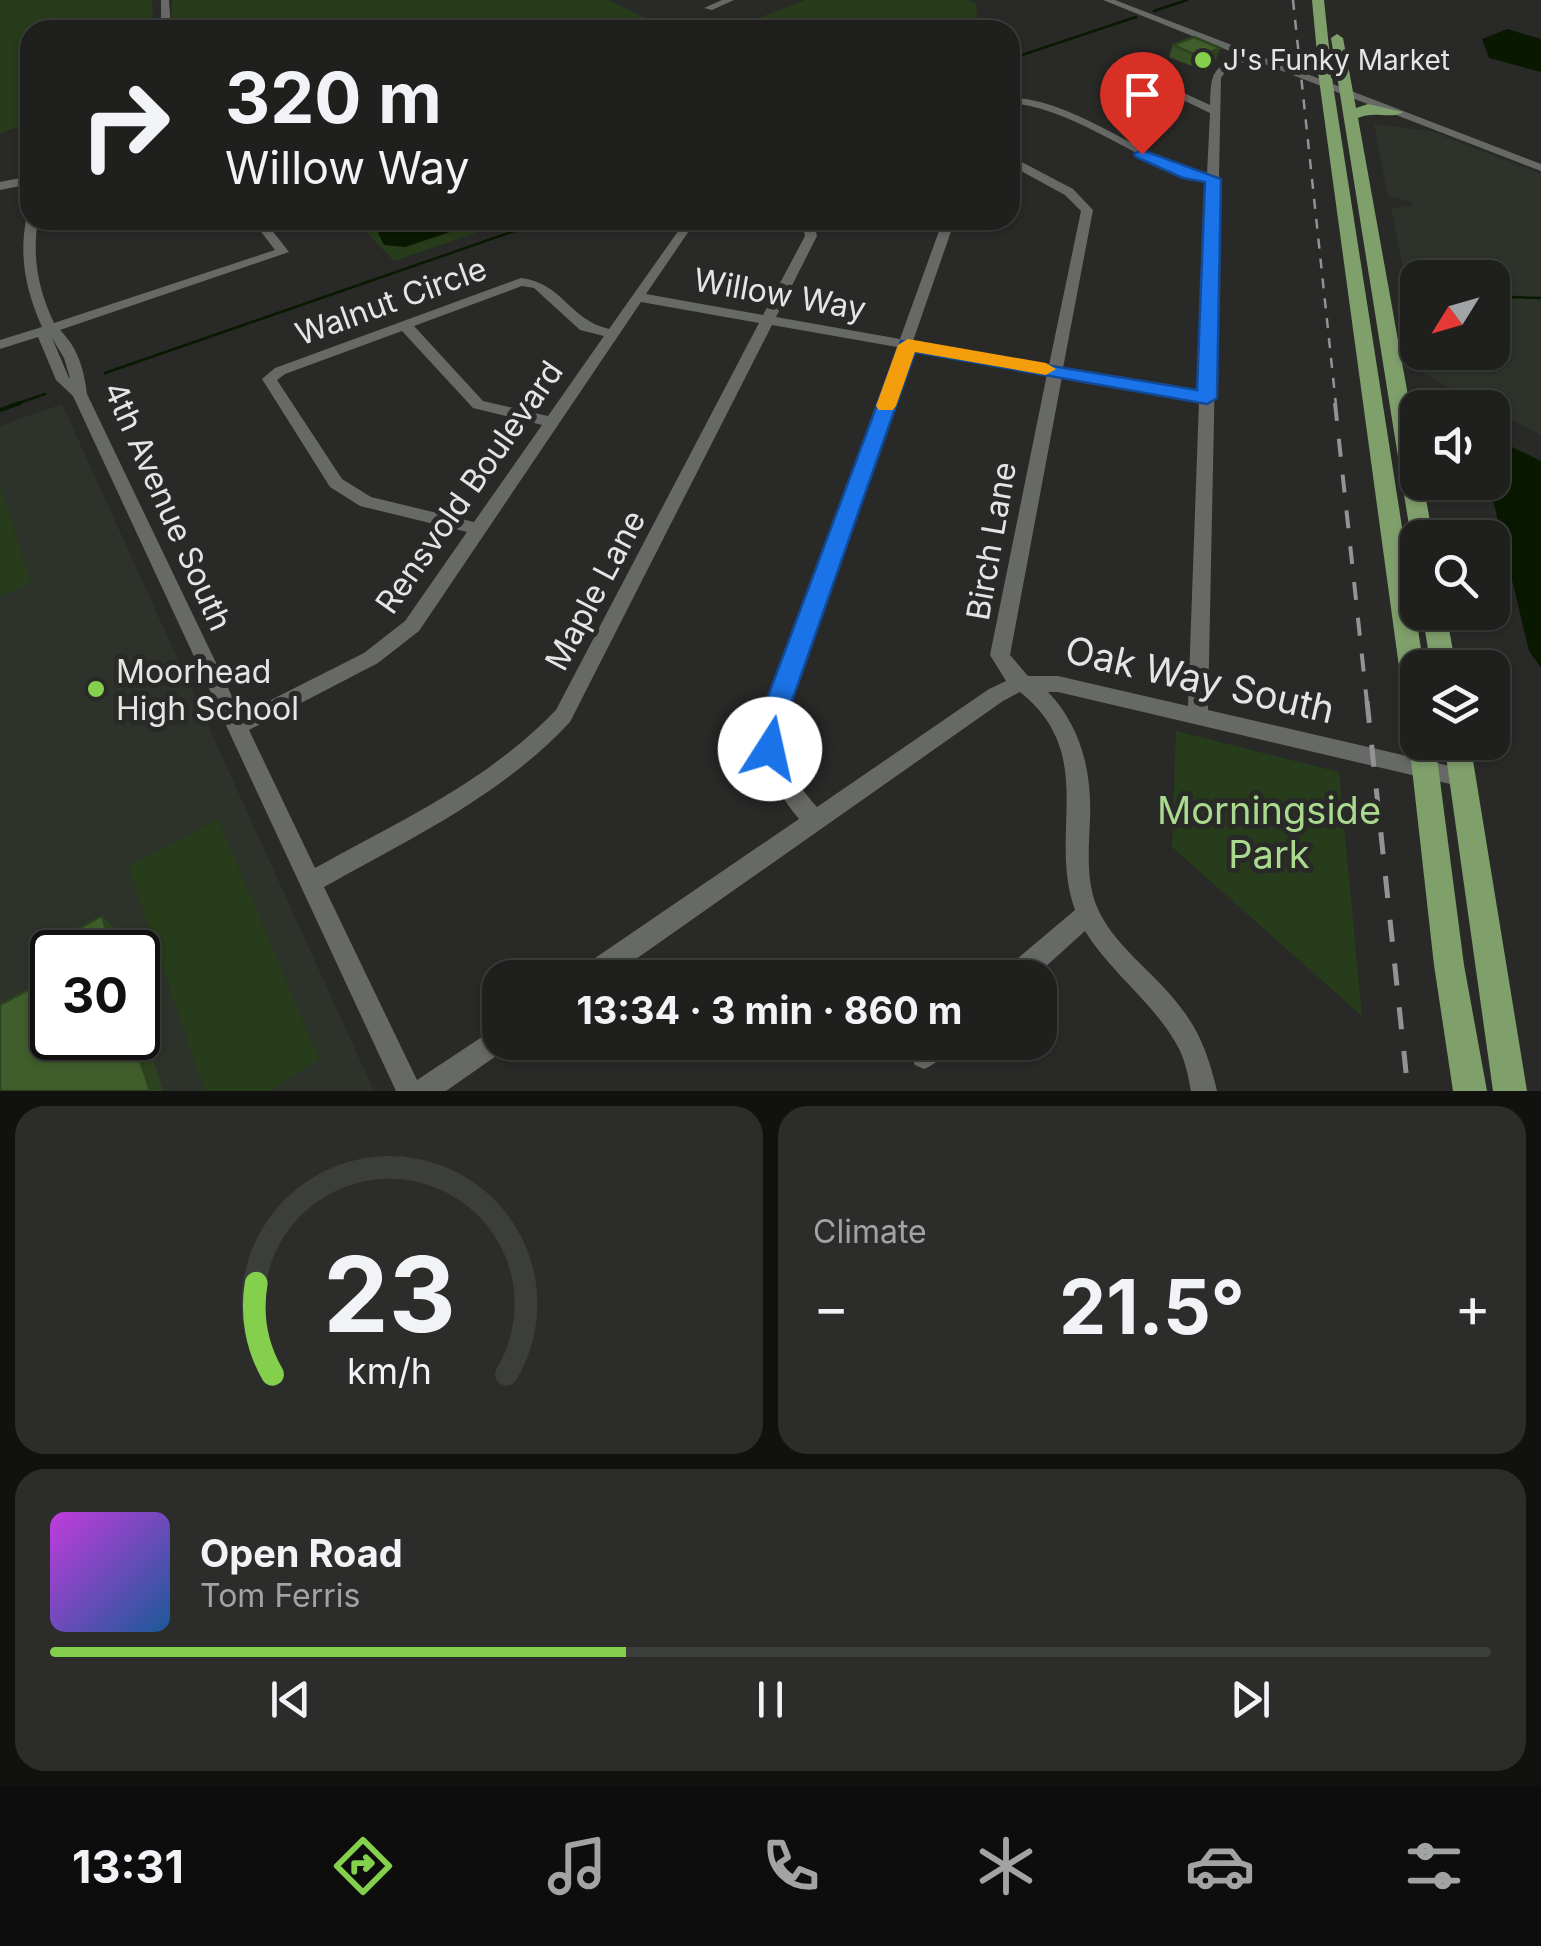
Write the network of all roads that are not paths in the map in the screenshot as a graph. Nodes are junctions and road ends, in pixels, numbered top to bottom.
1 (730, 0) edge
2 (1108, 0) edge
3 (1318, 0) edge
4 (1332, 0) edge
5 (709, 8) dead end
6 (1255, 57) junction
7 (1299, 71) joint
8 (1130, 72) dead end
9 (1331, 82) junction
10 (1020, 100) edge
11 (1215, 111) junction
12 (1396, 112) junction
13 (1348, 118) junction
14 (1020, 166) edge
15 (1541, 168) edge
16 (1213, 179) junction
17 (31, 230) edge
18 (266, 230) edge
19 (686, 230) edge
20 (810, 230) edge
21 (946, 230) edge
22 (658, 236) dead end
23 (677, 240) junction
24 (638, 297) junction
25 (770, 320) junction
26 (405, 325) junction
27 (50, 329) junction
28 (613, 334) junction
29 (0, 345) edge
30 (908, 345) junction
31 (1053, 370) junction
32 (1207, 398) junction
33 (552, 422) junction
34 (1419, 520) edge
35 (479, 529) junction
36 (1409, 650) edge
37 (1019, 684) junction
38 (1198, 716) junction
39 (236, 727) junction
40 (1400, 752) edge
41 (1425, 760) edge
42 (1431, 760) edge
43 (1460, 760) edge
44 (1463, 778) junction
45 (814, 821) junction
46 (310, 883) junction
47 (1088, 914) junction
48 (614, 960) edge
49 (1035, 960) edge
50 (482, 1051) edge
51 (1468, 1076) edge
52 (1508, 1082) edge
53 (409, 1091) edge
54 (424, 1091) edge
55 (1204, 1091) edge

1 - 5 street
2 - 6 street
3 - 9 main road
4 - 9 main road
6 - 7 street
6 - 9 street
6 - 11 street
7 - 9 main road
8 - 11 street
9 - 12 street
9 - 13 main road
9 - 36 main road
10 - 16 street
11 - 16 street
12 - 13 main road
12 - 15 street
13 - 34 main road
14 - 31 street, Birch Lane
16 - 32 street
17 - 27 street, 4th Avenue South
18 - 27 street
19 - 23 street, Rensvold Boulevard
20 - 25 street, Maple Lane
21 - 30 street
22 - 23 street
23 - 24 street, Rensvold Boulevard
24 - 25 street, Willow Way
24 - 28 street, Rensvold Boulevard
25 - 30 street, Willow Way
25 - 46 street, Maple Lane
26 - 28 street, Walnut Circle
26 - 33 street
26 - 35 street, Walnut Circle
27 - 29 street
27 - 39 street, 4th Avenue South
28 - 33 street, Rensvold Boulevard
30 - 31 street, Willow Way
30 - 45 street
31 - 32 street, Willow Way
31 - 37 street, Birch Lane
32 - 38 street
33 - 35 street, Rensvold Boulevard
35 - 39 street, Rensvold Boulevard
37 - 38 street, Oak Way South
37 - 45 street, Oak Way South
37 - 47 street, Birch Lane
38 - 40 street, Oak Way South
39 - 46 street, 4th Avenue South
41 - 51 main road
42 - 44 street, Oak Way South
43 - 44 main road
44 - 52 main road
45 - 48 street, Oak Way South
46 - 53 street, 4th Avenue South
47 - 49 street
47 - 55 street
50 - 54 street
51 - 52 street

